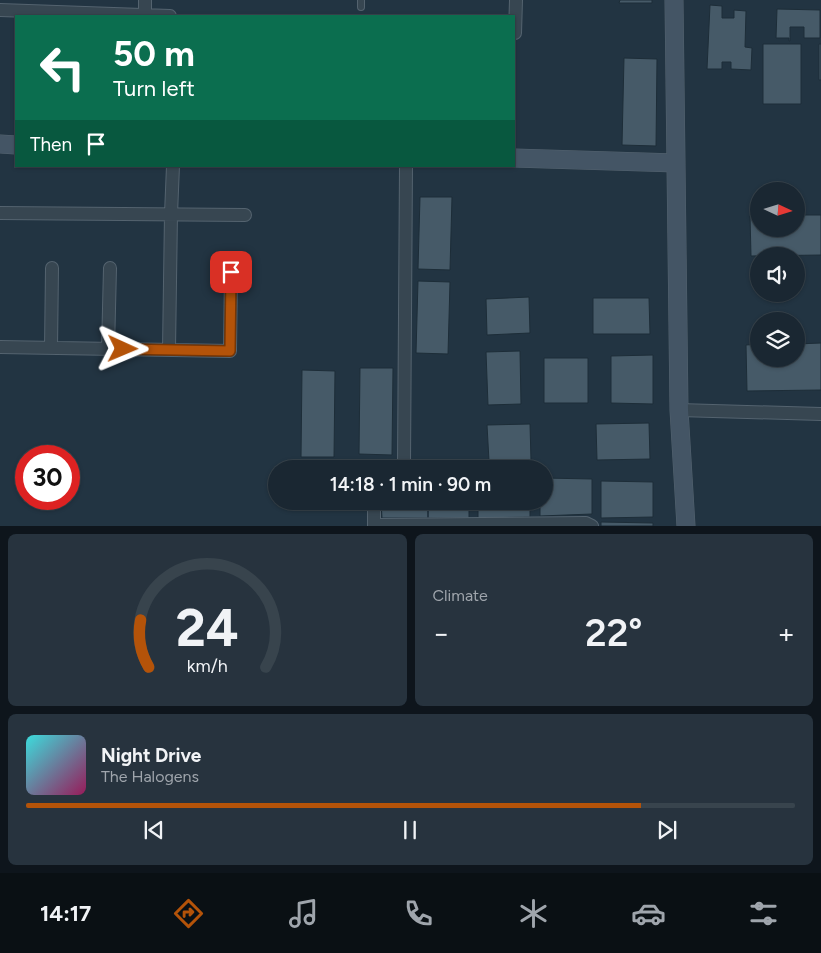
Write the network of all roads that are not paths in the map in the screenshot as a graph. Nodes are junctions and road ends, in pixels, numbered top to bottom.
1 (145, 0) edge
2 (516, 0) edge
3 (674, 0) edge
4 (0, 10) edge
5 (145, 15) edge
6 (515, 32) edge
7 (0, 144) edge
8 (15, 145) edge
9 (515, 158) edge
10 (676, 163) junction
11 (173, 167) edge
12 (406, 167) edge
13 (0, 213) edge
14 (171, 214) junction
15 (245, 215) dead end
16 (52, 268) dead end
17 (110, 268) dead end
18 (231, 272) dead end
19 (0, 347) edge
20 (51, 348) junction
21 (108, 349) junction
22 (169, 350) junction
23 (679, 410) junction
24 (821, 414) edge
25 (404, 460) edge
26 (374, 510) edge
27 (374, 525) edge
28 (592, 526) edge
29 (686, 526) edge

1 - 5 street
2 - 6 street
3 - 10 street
4 - 5 street
7 - 8 street
9 - 10 street
10 - 23 street
11 - 14 street
12 - 25 street
13 - 14 street
14 - 15 street
14 - 22 street
16 - 20 street
17 - 21 street
18 - 22 street
19 - 20 street
20 - 21 street
21 - 22 street
23 - 24 street
23 - 29 street
26 - 27 street
27 - 28 street

